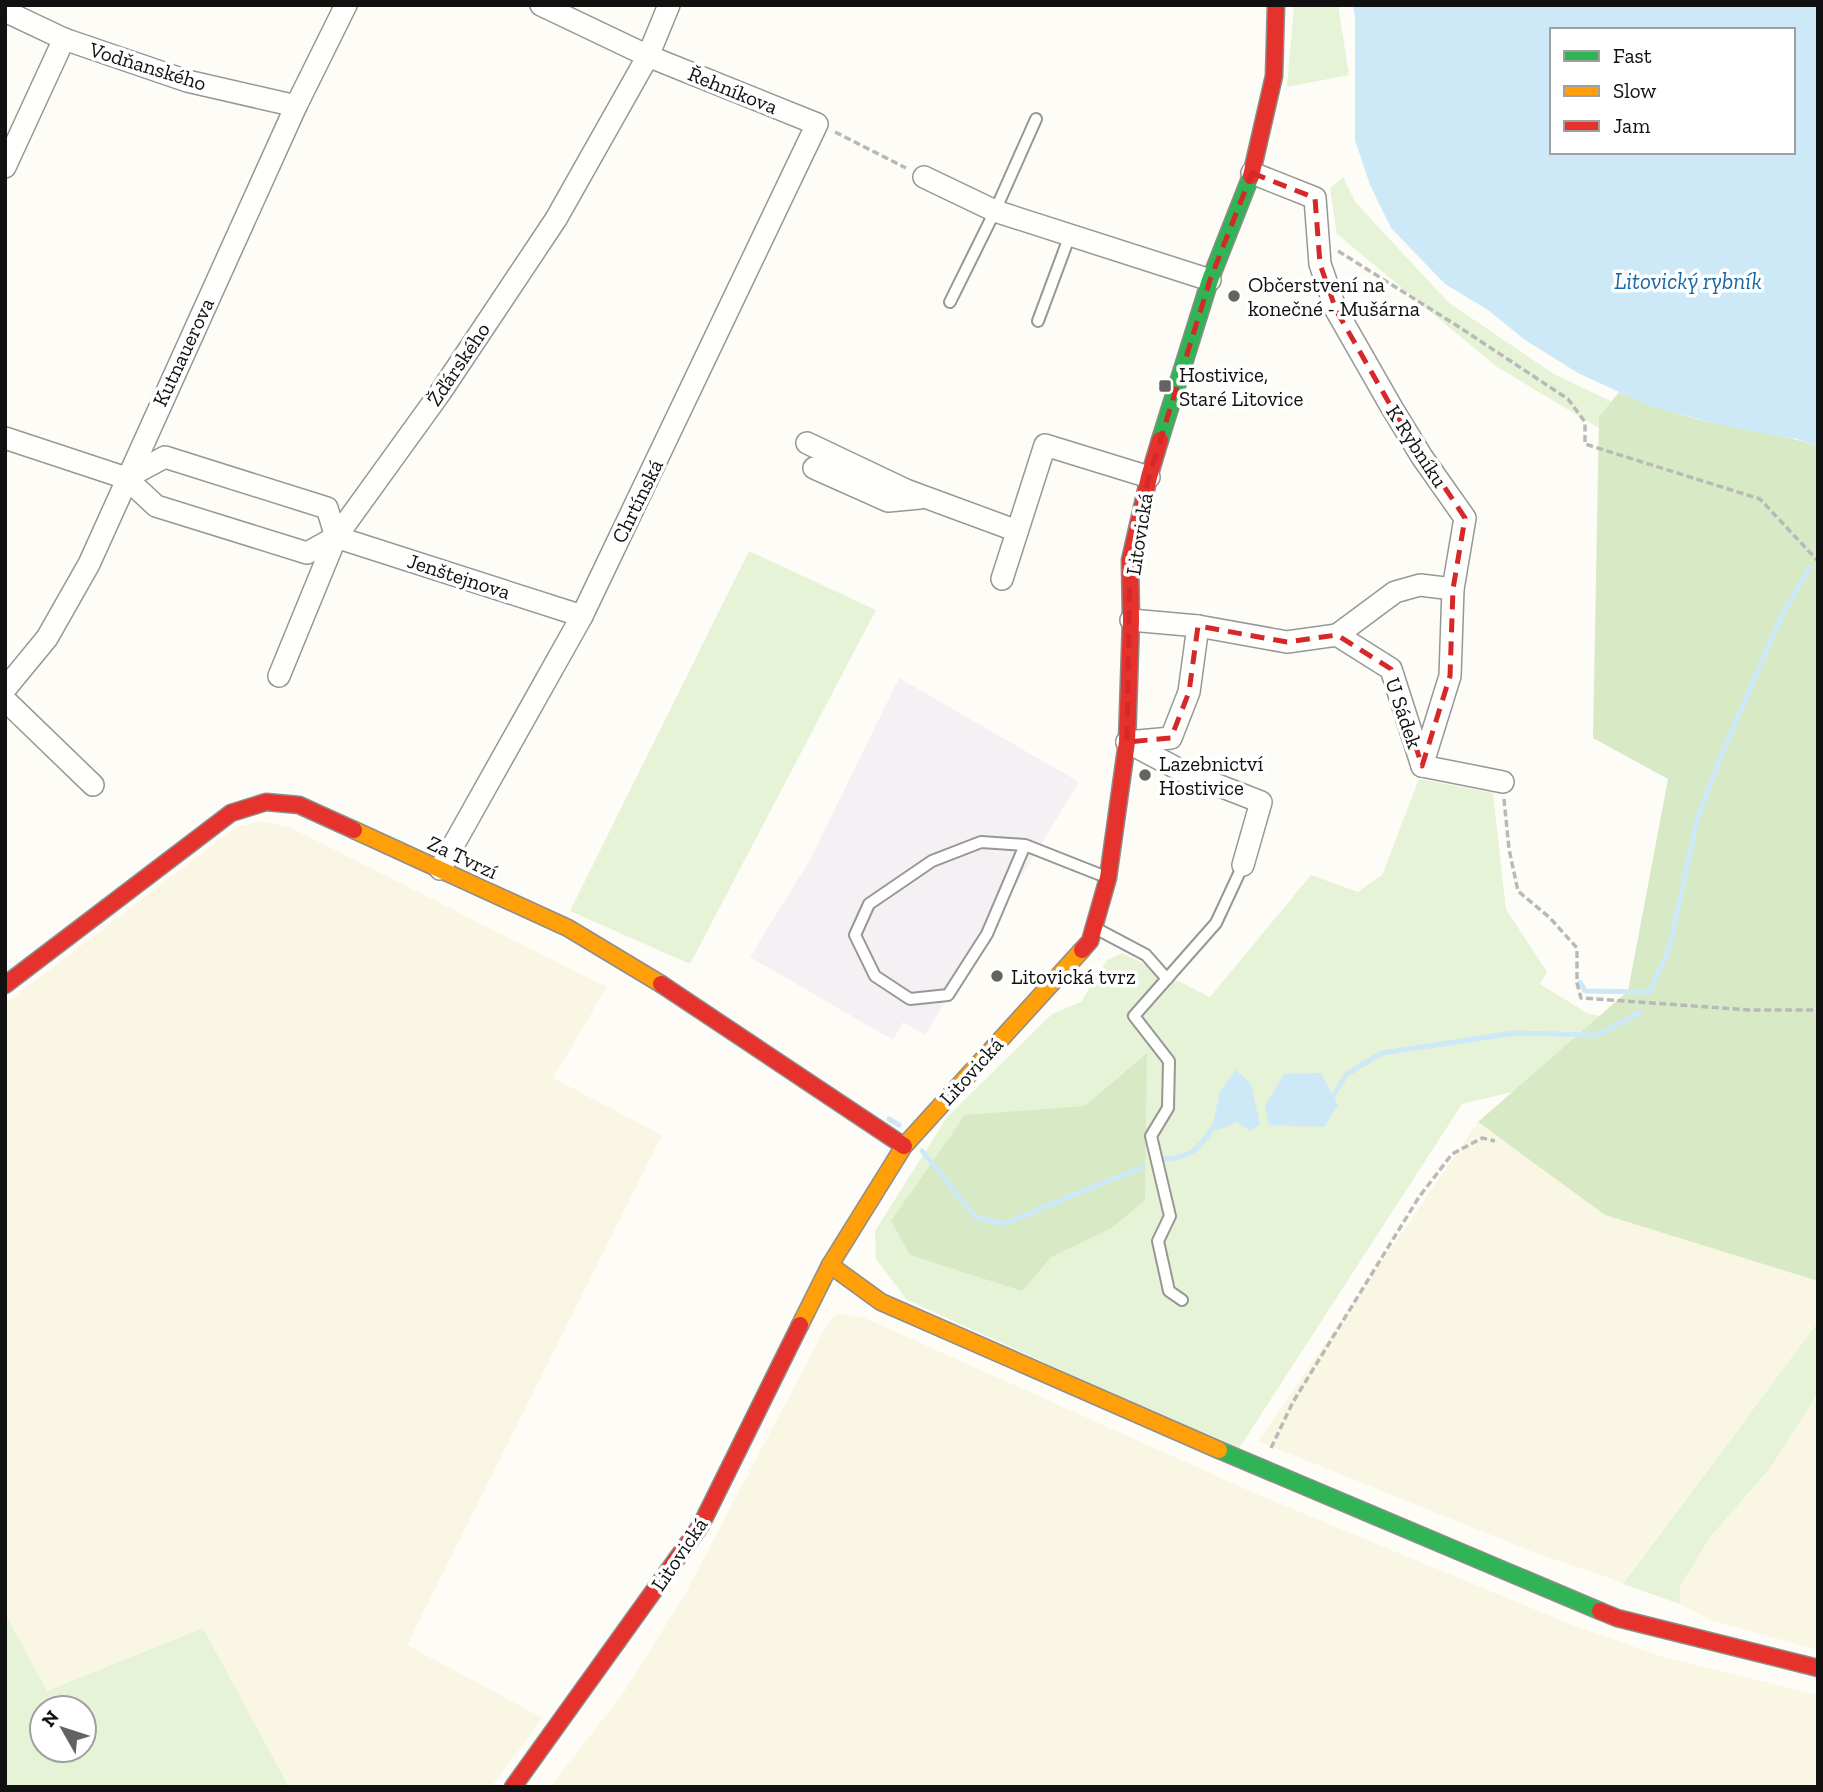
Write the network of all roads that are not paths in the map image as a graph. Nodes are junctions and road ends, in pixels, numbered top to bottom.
1 (346, 5) edge
2 (541, 5) edge
3 (669, 5) edge
4 (1276, 5) edge
5 (5, 11) edge
6 (64, 39) junction
7 (648, 56) junction
8 (296, 106) junction
9 (1036, 119) dead end
10 (817, 124) joint
11 (5, 167) edge
12 (1252, 173) junction
13 (924, 177) road end
14 (995, 211) junction
15 (1070, 236) junction
16 (1210, 280) junction
17 (950, 302) dead end
18 (1038, 321) dead end
19 (5, 438) edge
20 (807, 443) dead end
21 (814, 468) dead end
22 (1149, 477) junction
23 (126, 478) junction
24 (925, 497) junction
25 (1017, 531) junction
26 (336, 537) junction
27 (1002, 579) dead end
28 (1453, 589) junction
29 (582, 616) junction
30 (1131, 620) junction
31 (1198, 626) junction
32 (1337, 635) junction
33 (279, 676) dead end
34 (5, 689) edge
35 (5, 700) edge
36 (1127, 742) junction
37 (1422, 766) junction
38 (1503, 782) road end
39 (93, 785) dead end
40 (1025, 845) junction
41 (1243, 865) joint
42 (440, 869) junction
43 (1108, 878) junction
44 (1094, 928) junction
45 (1167, 979) junction
46 (5, 985) edge
47 (904, 1146) junction
48 (830, 1265) junction
49 (1182, 1300) dead end
50 (1818, 1668) edge
51 (513, 1787) edge

1 - 8 street, Kutnauerova
2 - 7 street, Řehníkova
3 - 7 street, Žďárského
4 - 12 street, Litovická
5 - 6 street, Vodňanského
6 - 8 street, Vodňanského
6 - 11 street
7 - 10 street, Řehníkova
7 - 26 street, Žďárského
8 - 23 street, Kutnauerova
9 - 14 lane
10 - 29 street, Chrtínská
12 - 16 street, Litovická
12 - 28 street, K Rybníku
13 - 14 street
14 - 15 street
14 - 17 lane
15 - 16 street
15 - 18 lane
16 - 22 street, Litovická
19 - 23 street
20 - 24 street
21 - 24 street
22 - 25 street
22 - 30 street, Litovická
23 - 26 street
23 - 26 street
23 - 34 street, Kutnauerova
24 - 25 street
25 - 27 street
26 - 29 street, Jenštejnova
26 - 33 street, Žďárského
28 - 32 street
28 - 37 street, K Rybníku
29 - 42 street, Chrtínská
30 - 31 street
30 - 36 street, Litovická
31 - 32 street
31 - 36 street
32 - 37 street, U Sádek
35 - 39 street
36 - 41 street
36 - 43 street, Litovická
37 - 38 street, U Sádek
40 - 40 lane
40 - 43 lane
41 - 45 lane
42 - 46 street, Za Tvrzí
42 - 47 street, Za Tvrzí
43 - 44 street, Litovická
44 - 45 lane
44 - 47 street, Litovická
45 - 49 lane
47 - 48 street, Litovická
48 - 50 street
48 - 51 street, Litovická

